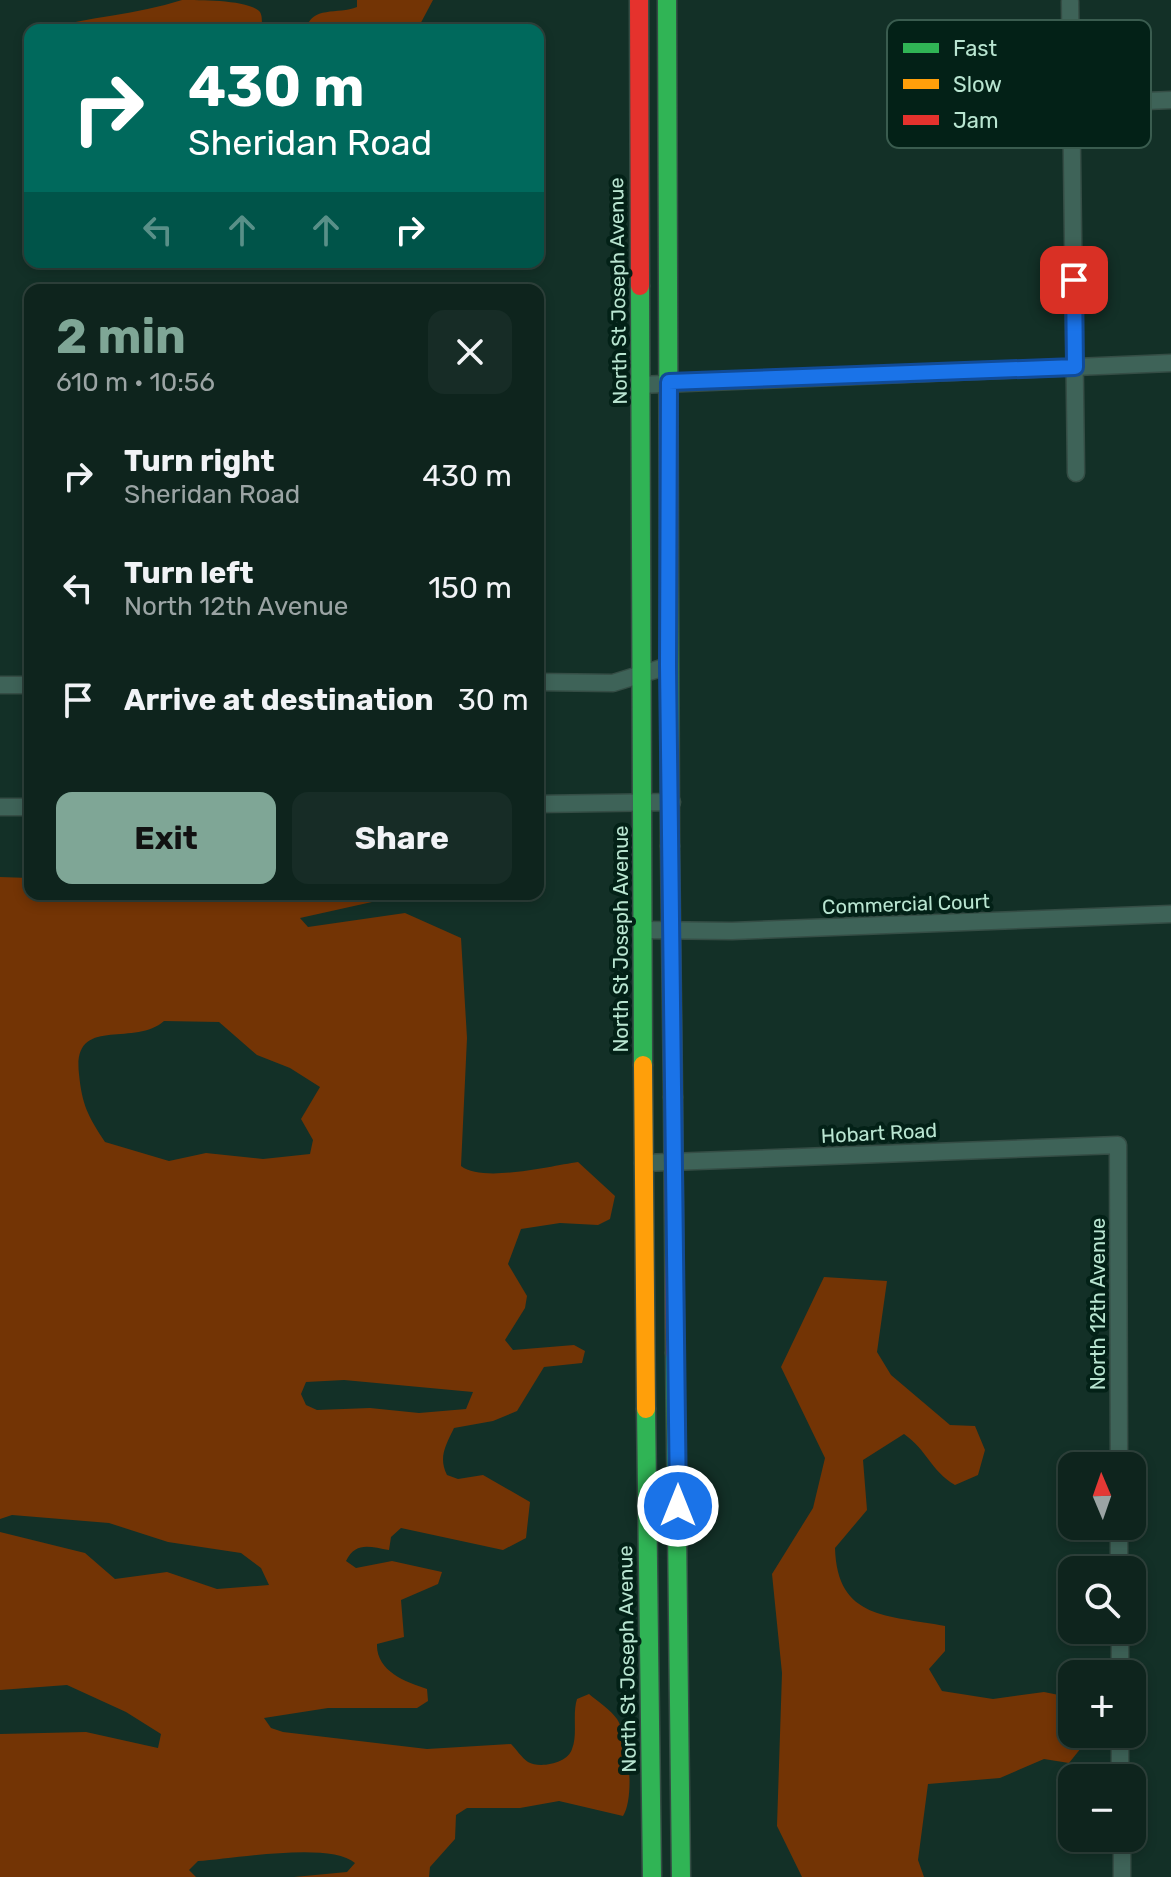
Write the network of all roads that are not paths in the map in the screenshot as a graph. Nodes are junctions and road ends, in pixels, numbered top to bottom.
1 (639, 0) edge
2 (667, 0) edge
3 (1171, 100) edge
4 (1151, 101) edge
5 (1073, 148) edge
6 (1171, 363) edge
7 (1075, 367) junction
8 (669, 382) junction
9 (639, 385) junction
10 (1076, 473) dead end
11 (668, 666) junction
12 (641, 676) junction
13 (544, 682) edge
14 (0, 685) edge
15 (24, 685) edge
16 (672, 802) junction
17 (544, 804) edge
18 (643, 804) junction
19 (0, 807) edge
20 (24, 807) edge
21 (1171, 914) edge
22 (673, 929) junction
23 (643, 930) junction
24 (1116, 1145) joint
25 (675, 1162) junction
26 (643, 1163) junction
27 (1119, 1452) edge
28 (1122, 1852) edge
29 (652, 1877) edge
30 (681, 1877) edge
31 (1122, 1877) edge

1 - 9 main road, North St Joseph Avenue
2 - 8 main road
3 - 4 street
5 - 7 street
6 - 7 street
7 - 8 street
7 - 10 street
8 - 9 street
8 - 11 main road
9 - 12 main road, North St Joseph Avenue
11 - 12 street
11 - 16 main road
12 - 13 street
12 - 18 main road, North St Joseph Avenue
14 - 15 street
16 - 18 street
16 - 22 main road
17 - 18 street
18 - 23 main road, North St Joseph Avenue
19 - 20 street
21 - 22 street, Commercial Court
22 - 23 street, Commercial Court
22 - 25 main road
23 - 26 main road, North St Joseph Avenue
24 - 25 street, Hobart Road
24 - 27 street, North 12th Avenue
25 - 26 street, Hobart Road
25 - 30 main road
26 - 29 main road, North St Joseph Avenue
28 - 31 street

